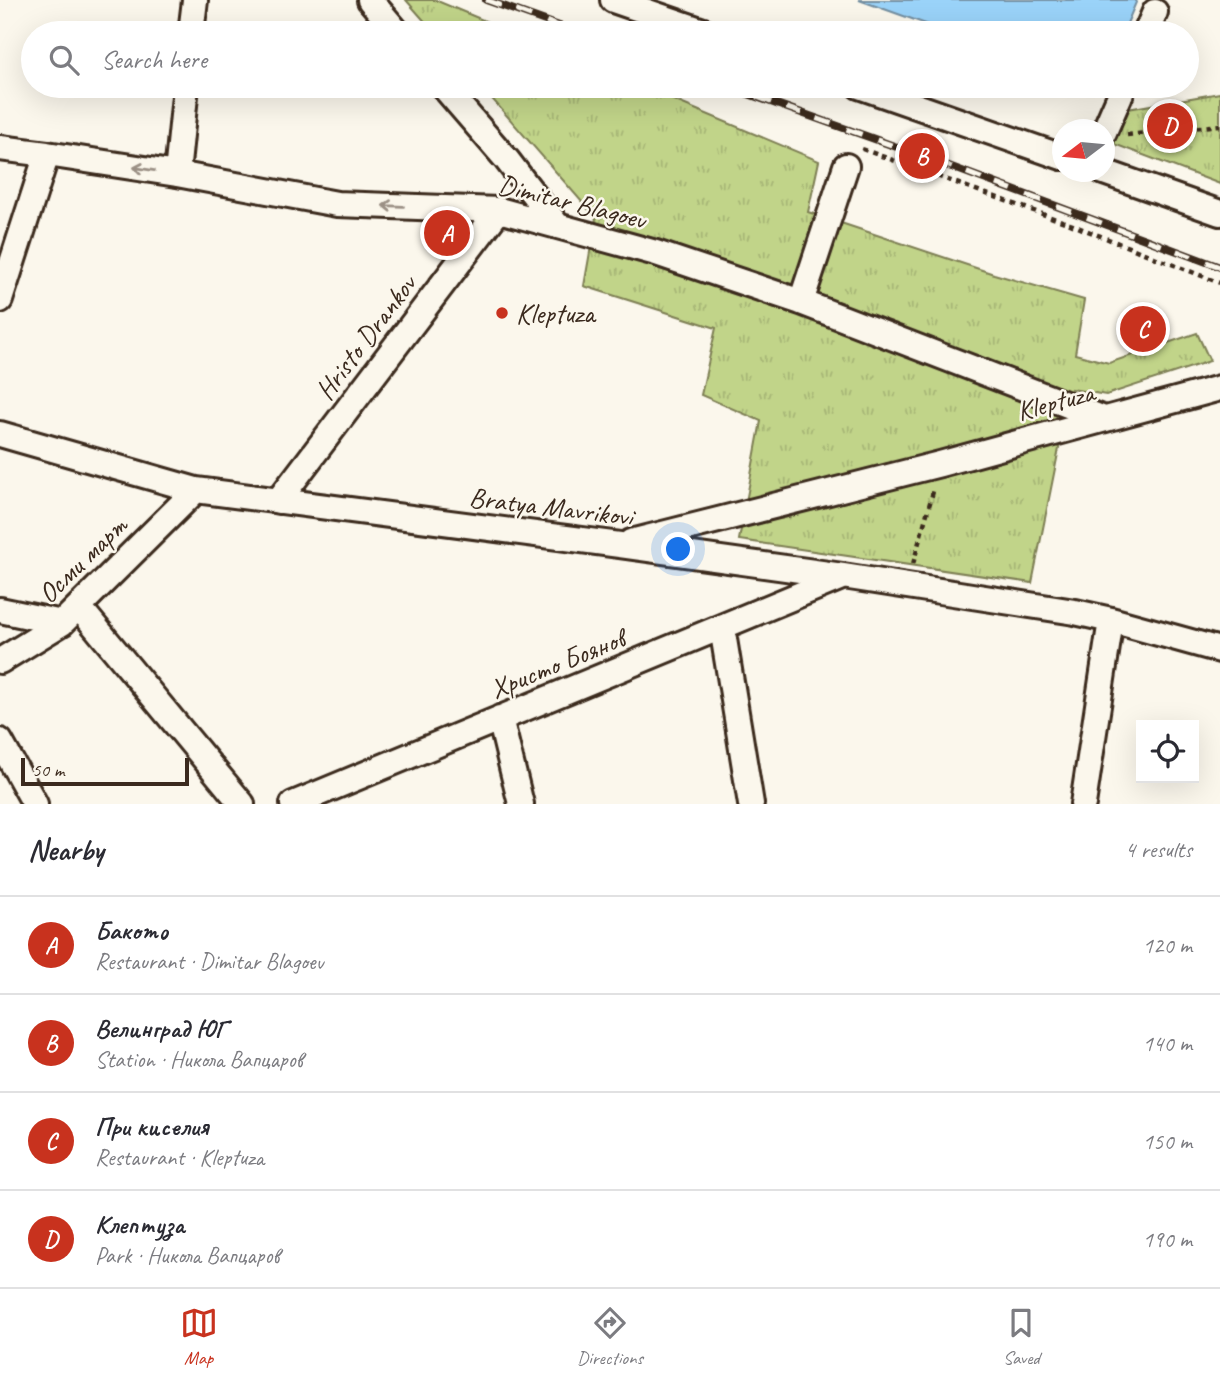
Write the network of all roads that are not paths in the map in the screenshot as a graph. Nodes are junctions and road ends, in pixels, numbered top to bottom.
1 (195, 0) edge
2 (370, 0) edge
3 (613, 0) edge
4 (192, 21) edge
5 (388, 21) edge
6 (674, 21) edge
7 (185, 98) edge
8 (453, 98) edge
9 (893, 98) edge
10 (1121, 98) edge
11 (1115, 119) edge
12 (0, 148) edge
13 (47, 154) junction
14 (1052, 154) edge
15 (846, 166) road end
16 (177, 174) junction
17 (1115, 176) edge
18 (499, 210) junction
19 (1220, 213) edge
20 (557, 225) junction
21 (0, 300) edge
22 (801, 302) junction
23 (1220, 388) edge
24 (1104, 419) junction
25 (0, 434) edge
26 (196, 490) junction
27 (278, 501) junction
28 (620, 545) junction
29 (843, 576) junction
30 (0, 610) edge
31 (71, 615) junction
32 (1111, 620) junction
33 (722, 627) junction
34 (1220, 650) edge
35 (0, 661) edge
36 (500, 719) junction
37 (0, 741) edge
38 (35, 804) edge
39 (242, 804) edge
40 (293, 804) edge
41 (522, 804) edge
42 (751, 804) edge
43 (1083, 804) edge

1 - 4 street
2 - 5 street
3 - 6 street
7 - 16 street
8 - 20 street
9 - 14 street
10 - 11 street
12 - 13 street, Dimitar Blagoev
16 -> 13 street, Dimitar Blagoev
13 - 21 street
15 - 22 street
18 -> 16 street, Dimitar Blagoev
17 - 19 street
18 - 20 street, Dimitar Blagoev
18 - 27 street, Hristo Drankov
20 - 22 street, Dimitar Blagoev
22 - 24 street, Dimitar Blagoev
23 - 24 street, Kleptuza
24 - 28 street, Kleptuza
25 - 26 street, Bratya Mavrikovi
26 - 27 street, Bratya Mavrikovi
26 - 31 street, Осми март
27 - 28 street, Bratya Mavrikovi
28 - 29 street, Bratya Mavrikovi
29 - 32 street, Bratya Mavrikovi
29 - 33 street, Христо Боянов
30 - 31 street
31 - 35 street, Осми март
31 - 39 street
32 - 34 street, Bratya Mavrikovi
32 - 43 street
33 - 36 street, Христо Боянов
33 - 42 street
36 - 40 street, Христо Боянов
36 - 41 street
37 - 38 street

